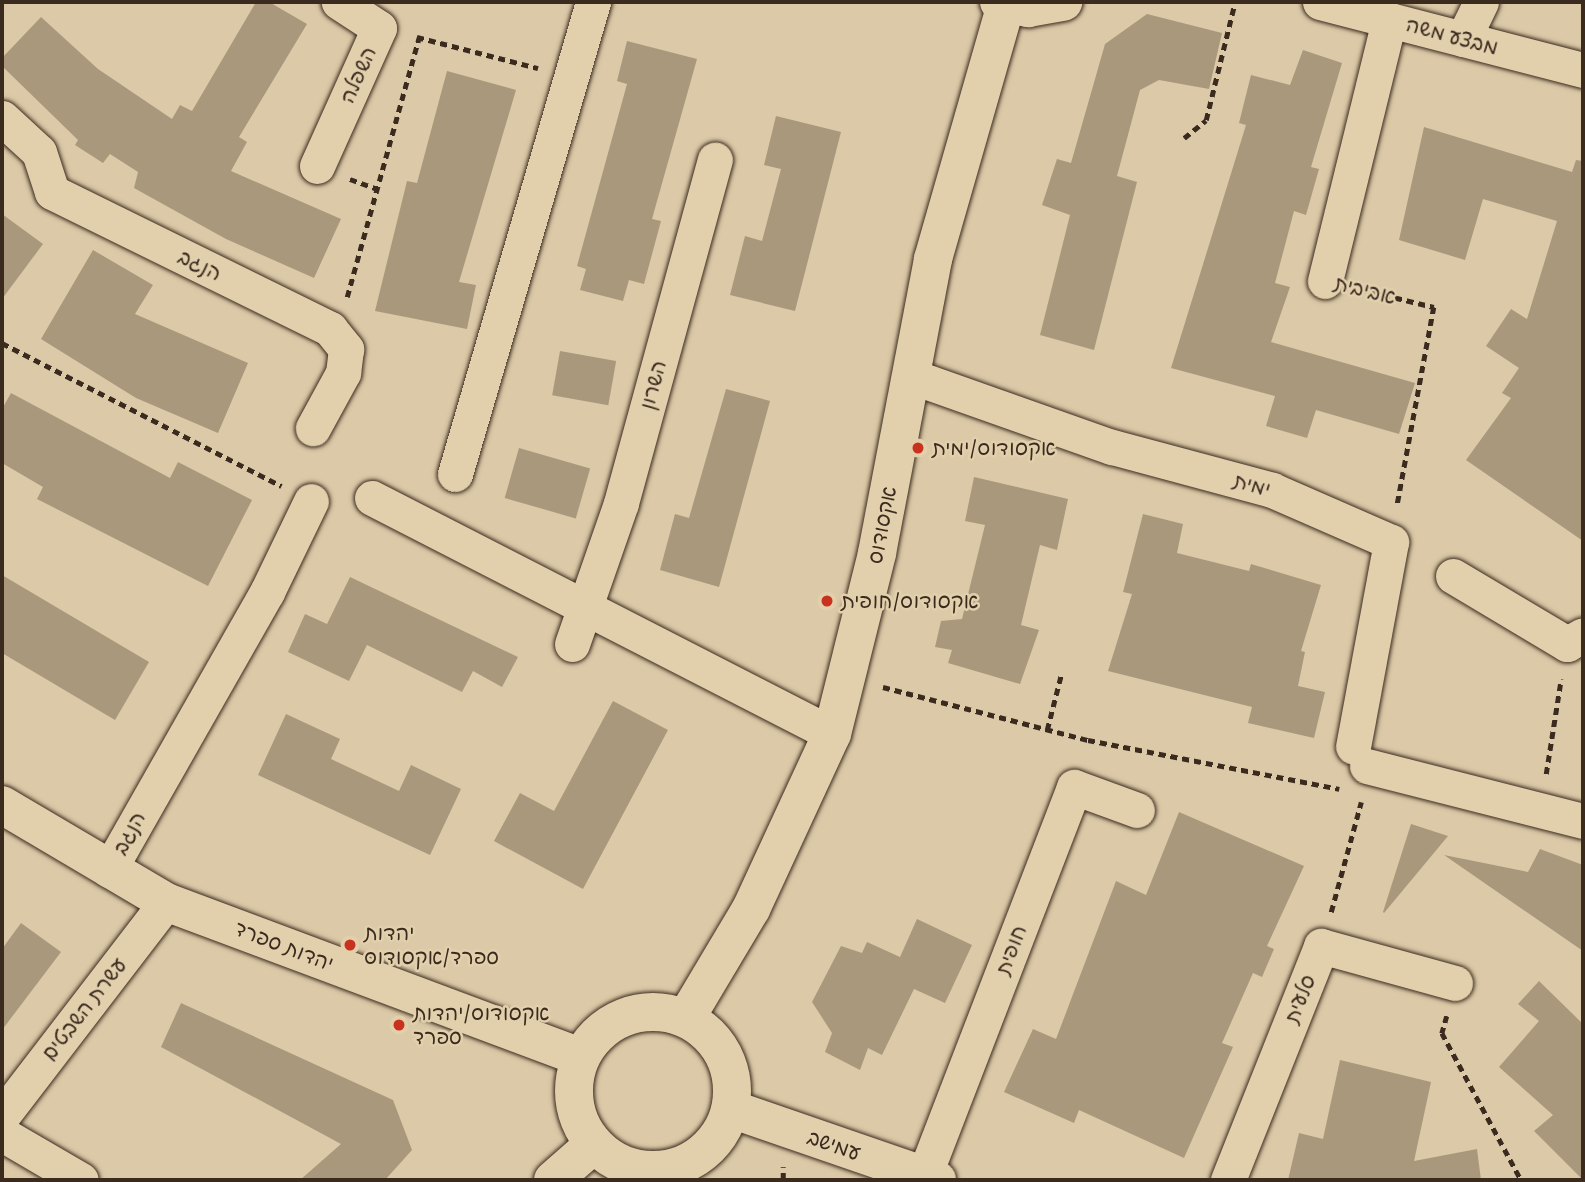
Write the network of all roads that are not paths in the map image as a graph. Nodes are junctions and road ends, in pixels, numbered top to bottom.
1 (339, 2) edge
2 (593, 2) edge
3 (1063, 2) edge
4 (1320, 2) edge
5 (1481, 2) edge
6 (1002, 3) edge
7 (1389, 20) junction
8 (1463, 39) junction
9 (1583, 70) edge
10 (2, 118) edge
11 (715, 160) dead end
12 (317, 166) dead end
13 (1325, 281) road end
14 (911, 376) junction
15 (313, 428) dead end
16 (455, 474) dead end
17 (372, 498) dead end
18 (311, 501) road end
19 (1453, 576) dead end
20 (587, 608) junction
21 (1575, 639) edge
22 (572, 644) dead end
23 (832, 734) junction
24 (2, 805) edge
25 (1137, 810) dead end
26 (1583, 821) edge
27 (109, 870) junction
28 (166, 902) junction
29 (1455, 983) road end
30 (686, 1018) junction
31 (580, 1057) junction
32 (731, 1109) junction
33 (2, 1116) edge
34 (2, 1134) edge
35 (593, 1145) junction
36 (931, 1178) edge
37 (81, 1180) edge
38 (553, 1180) edge
39 (1228, 1180) edge

1 - 12 street, השפלה
2 - 16 street
3 - 6 street
4 - 7 street, מבצע משה
5 - 8 street
6 - 14 street, אקסודוס
7 - 8 street, מבצע משה
7 - 13 street, אביבית
8 - 9 street, מבצע משה
10 - 15 street, הנגב
11 - 20 street, השרון
14 - 23 street, אקסודוס
14 - 26 street, ימית
17 - 20 street
18 - 27 street, הנגב
19 - 21 street
20 - 22 street, השרון
20 - 23 street
23 - 30 street, אקסודוס
24 - 27 street, יהדות ספרד
25 - 36 street, חופית
27 - 28 street, יהדות ספרד
28 - 31 street, יהדות ספרד
28 - 33 street, עשרת השבטים
29 - 39 street, סלעית
30 - 31 street
30 - 32 street
31 - 35 street
32 - 35 street
32 - 36 street, עמישב
34 - 37 street
35 - 38 street

